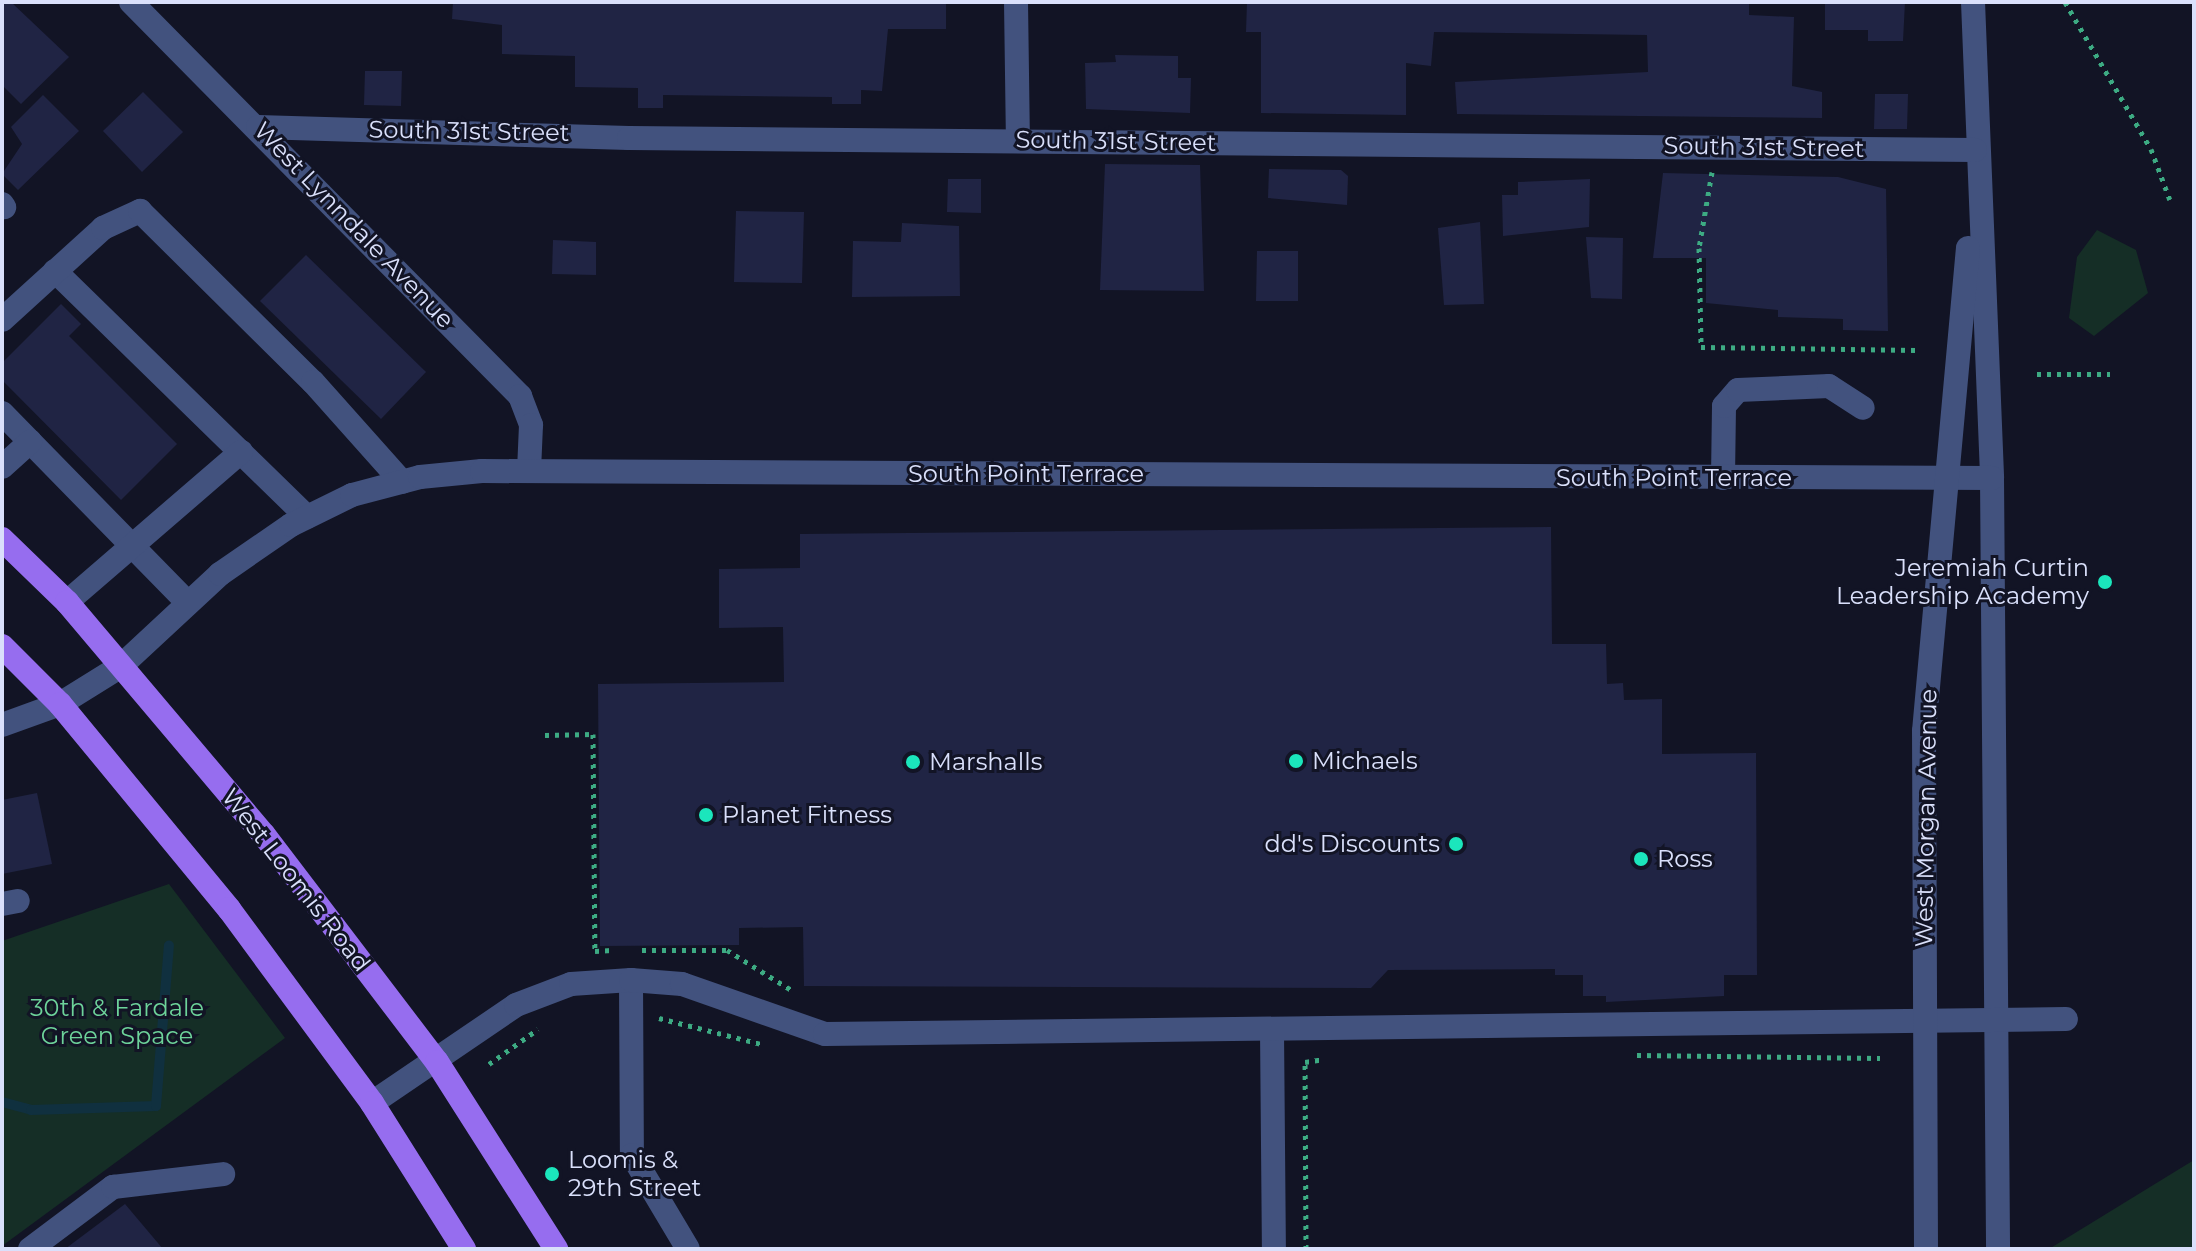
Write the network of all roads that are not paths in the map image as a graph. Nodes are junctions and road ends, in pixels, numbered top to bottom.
1 (131, 2) edge
2 (1016, 2) edge
3 (1973, 2) edge
4 (258, 127) junction
5 (1018, 140) junction
6 (1975, 150) junction
7 (55, 271) junction
8 (2, 320) edge
9 (1863, 408) dead end
10 (2, 413) edge
11 (30, 442) junction
12 (241, 452) junction
13 (2, 467) edge
14 (529, 471) junction
15 (1723, 478) junction
16 (1992, 478) junction
17 (1949, 479) junction
18 (402, 482) junction
19 (307, 517) junction
20 (2, 539) edge
21 (133, 547) junction
22 (67, 602) junction
23 (188, 603) junction
24 (2, 646) edge
25 (121, 666) junction
26 (60, 704) junction
27 (2, 725) edge
28 (631, 980) junction
29 (2066, 1019) dead end
30 (1994, 1024) junction
31 (1924, 1025) junction
32 (1272, 1030) junction
33 (437, 1062) junction
34 (372, 1103) junction
35 (223, 1174) dead end
36 (30, 1249) edge
37 (464, 1249) edge
38 (556, 1249) edge
39 (688, 1249) edge
40 (1274, 1249) edge
41 (1926, 1249) edge
42 (1998, 1249) edge

1 - 4 street, West Lynndale Avenue
2 - 5 street
3 - 6 street, West Morgan Avenue
4 - 5 street, South 31st Street
4 - 14 street, West Lynndale Avenue
5 - 6 street, South 31st Street
6 - 16 street, West Morgan Avenue
6 - 17 street, West Morgan Avenue
7 - 8 street
7 - 12 street
7 - 18 street
9 - 15 street
10 - 11 street
11 - 13 street
11 - 21 street
12 - 19 street
12 - 21 street
14 - 15 street, South Point Terrace
14 - 18 street, South Point Terrace
15 - 17 street, South Point Terrace
16 - 17 street, South Point Terrace
16 - 30 street, West Morgan Avenue
17 - 31 street, West Morgan Avenue
18 - 19 street, South Point Terrace
19 - 23 street, South Point Terrace
20 - 22 main road, West Loomis Road
21 - 22 street
21 - 23 street
22 - 25 main road, West Loomis Road
23 - 25 street, South Point Terrace
24 - 26 main road
25 - 26 street, South Point Terrace
25 - 33 main road, West Loomis Road
26 - 27 street, South Point Terrace
26 - 34 main road
28 - 32 street
28 - 33 street
28 - 39 street
29 - 30 street
30 - 31 street
30 - 42 street, West Morgan Avenue
31 - 32 street
31 - 41 street, West Morgan Avenue
32 - 40 street
33 - 34 street
33 - 38 main road, West Loomis Road
34 - 37 main road
35 - 36 street

